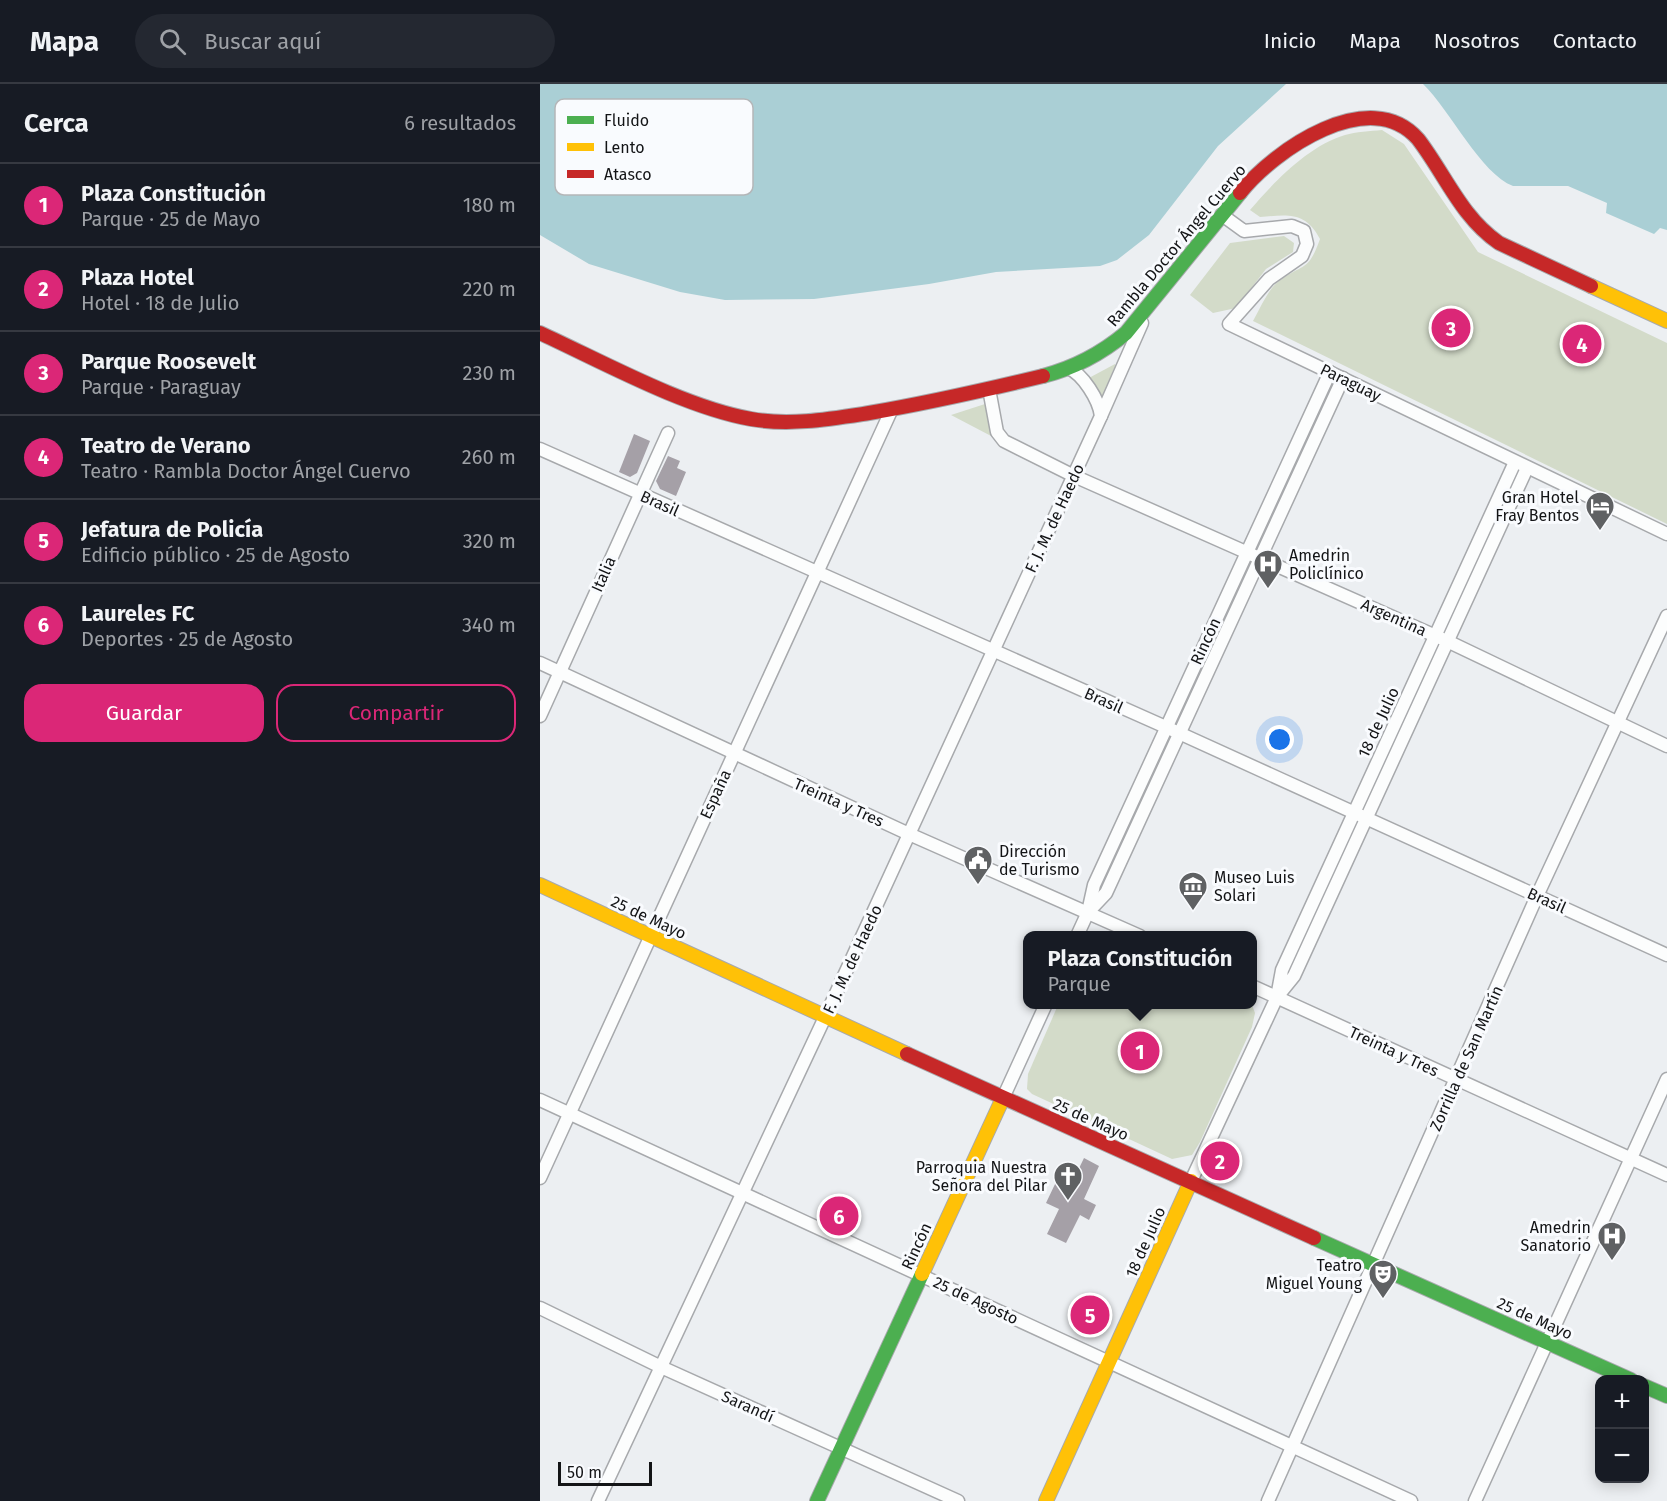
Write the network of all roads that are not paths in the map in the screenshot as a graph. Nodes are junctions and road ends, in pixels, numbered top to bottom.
1 (1222, 215) junction
2 (1159, 291) junction
3 (1667, 321) edge
4 (540, 333) edge
5 (1068, 368) junction
6 (1330, 372) junction
7 (1342, 378) junction
8 (989, 389) junction
9 (891, 411) junction
10 (1101, 416) junction
11 (668, 433) dead end
12 (540, 449) edge
13 (1515, 462) junction
14 (1527, 468) junction
15 (1074, 476) junction
16 (639, 494) junction
17 (1667, 534) edge
18 (1248, 552) junction
19 (1262, 558) junction
20 (816, 571) junction
21 (1667, 616) edge
22 (1441, 638) junction
23 (992, 651) junction
24 (540, 663) edge
25 (559, 672) junction
26 (540, 716) edge
27 (1617, 723) junction
28 (1168, 728) junction
29 (1180, 733) junction
30 (1667, 746) edge
31 (734, 755) junction
32 (1360, 816) junction
33 (909, 834) junction
34 (540, 885) edge
35 (1537, 896) junction
36 (1088, 912) junction
37 (1079, 931) edge
38 (1129, 931) edge
39 (650, 935) junction
40 (1667, 955) edge
41 (1257, 988) edge
42 (1277, 997) junction
43 (1044, 1009) edge
44 (826, 1016) junction
45 (1667, 1079) edge
46 (1457, 1080) junction
47 (1004, 1098) junction
48 (540, 1100) edge
49 (570, 1113) junction
50 (1630, 1159) junction
51 (1667, 1175) edge
52 (540, 1178) edge
53 (1191, 1181) junction
54 (742, 1195) junction
55 (1374, 1263) junction
56 (920, 1275) junction
57 (540, 1308) edge
58 (1549, 1342) junction
59 (1110, 1363) junction
60 (661, 1367) junction
61 (1620, 1375) edge
62 (1649, 1388) edge
63 (1667, 1396) edge
64 (841, 1447) junction
65 (1292, 1447) junction
66 (598, 1501) edge
67 (817, 1501) edge
68 (958, 1501) edge
69 (1046, 1501) edge
70 (1268, 1501) edge
71 (1411, 1501) edge
72 (1475, 1501) edge

1 - 2 street, Rambla Doctor Ángel Cuervo
1 - 3 street, Rambla Doctor Ángel Cuervo
1 - 6 street, Paraguay
2 - 5 street, Rambla Doctor Ángel Cuervo
2 - 10 street, F. J. M. de Haedo
4 - 9 street, Rambla Doctor Ángel Cuervo
5 - 8 street, Rambla Doctor Ángel Cuervo
5 - 10 street
6 - 7 street, Paraguay
6 - 18 street, Rincón
7 - 13 street, Paraguay
7 - 19 street, Rincón
8 - 9 street, Rambla Doctor Ángel Cuervo
8 - 15 street, Argentina
9 - 20 street, España
10 - 15 street, F. J. M. de Haedo
11 - 16 street, Italia
12 - 16 street, Brasil
13 - 14 street, Paraguay
13 - 22 street, 18 de Julio
14 - 17 street, Paraguay
14 - 22 street, 18 de Julio
15 - 18 street, Argentina
15 - 23 street, F. J. M. de Haedo
16 - 20 street, Brasil
16 - 25 street, Italia
18 - 19 street, Argentina
18 - 28 street, Rincón
19 - 22 street, Argentina
19 - 29 street, Rincón
20 - 23 street, Brasil
20 - 31 street, España
21 - 27 street, Zorrilla de San Martín
22 - 27 street, Argentina
22 - 32 street, 18 de Julio
23 - 28 street, Brasil
23 - 33 street, F. J. M. de Haedo
24 - 25 street, Treinta y Tres
25 - 26 street, Italia
25 - 31 street, Treinta y Tres
27 - 30 street, Argentina
27 - 35 street, Zorrilla de San Martín
28 - 29 street, Brasil
28 - 36 street, Rincón
29 - 32 street, Brasil
29 - 36 street, Rincón
31 - 33 street, Treinta y Tres
31 - 39 street, España
32 - 35 street, Brasil
32 - 42 street, 18 de Julio
33 - 36 street, Treinta y Tres
33 - 44 street, F. J. M. de Haedo
34 - 39 street, 25 de Mayo
35 - 40 street, Brasil
35 - 46 street, Zorrilla de San Martín
36 - 37 street, Rincón
36 - 38 street, Treinta y Tres
39 - 44 street, 25 de Mayo
39 - 49 street, España
41 - 42 street, Treinta y Tres
42 - 46 street, Treinta y Tres
42 - 53 street, 18 de Julio
43 - 47 street, Rincón
44 - 47 street, 25 de Mayo
44 - 54 street, F. J. M. de Haedo
45 - 50 street
46 - 50 street, Treinta y Tres
46 - 55 street, Zorrilla de San Martín
47 - 53 street, 25 de Mayo
47 - 56 street, Rincón
48 - 49 street, 25 de Agosto
49 - 52 street, España
49 - 54 street, 25 de Agosto
50 - 51 street, Treinta y Tres
50 - 58 street
53 - 55 street, 25 de Mayo
53 - 59 street, 18 de Julio
54 - 56 street, 25 de Agosto
54 - 60 street, F. J. M. de Haedo
55 - 58 street, 25 de Mayo
55 - 65 street, Zorrilla de San Martín
56 - 59 street, 25 de Agosto
56 - 64 street, Rincón
57 - 60 street, Sarandí
58 - 61 street, 25 de Mayo
58 - 72 street
59 - 65 street, 25 de Agosto
59 - 69 street, 18 de Julio
60 - 64 street, Sarandí
60 - 66 street, F. J. M. de Haedo
62 - 63 street
64 - 67 street, Rincón
64 - 68 street, Sarandí
65 - 70 street, Zorrilla de San Martín
65 - 71 street, 25 de Agosto

